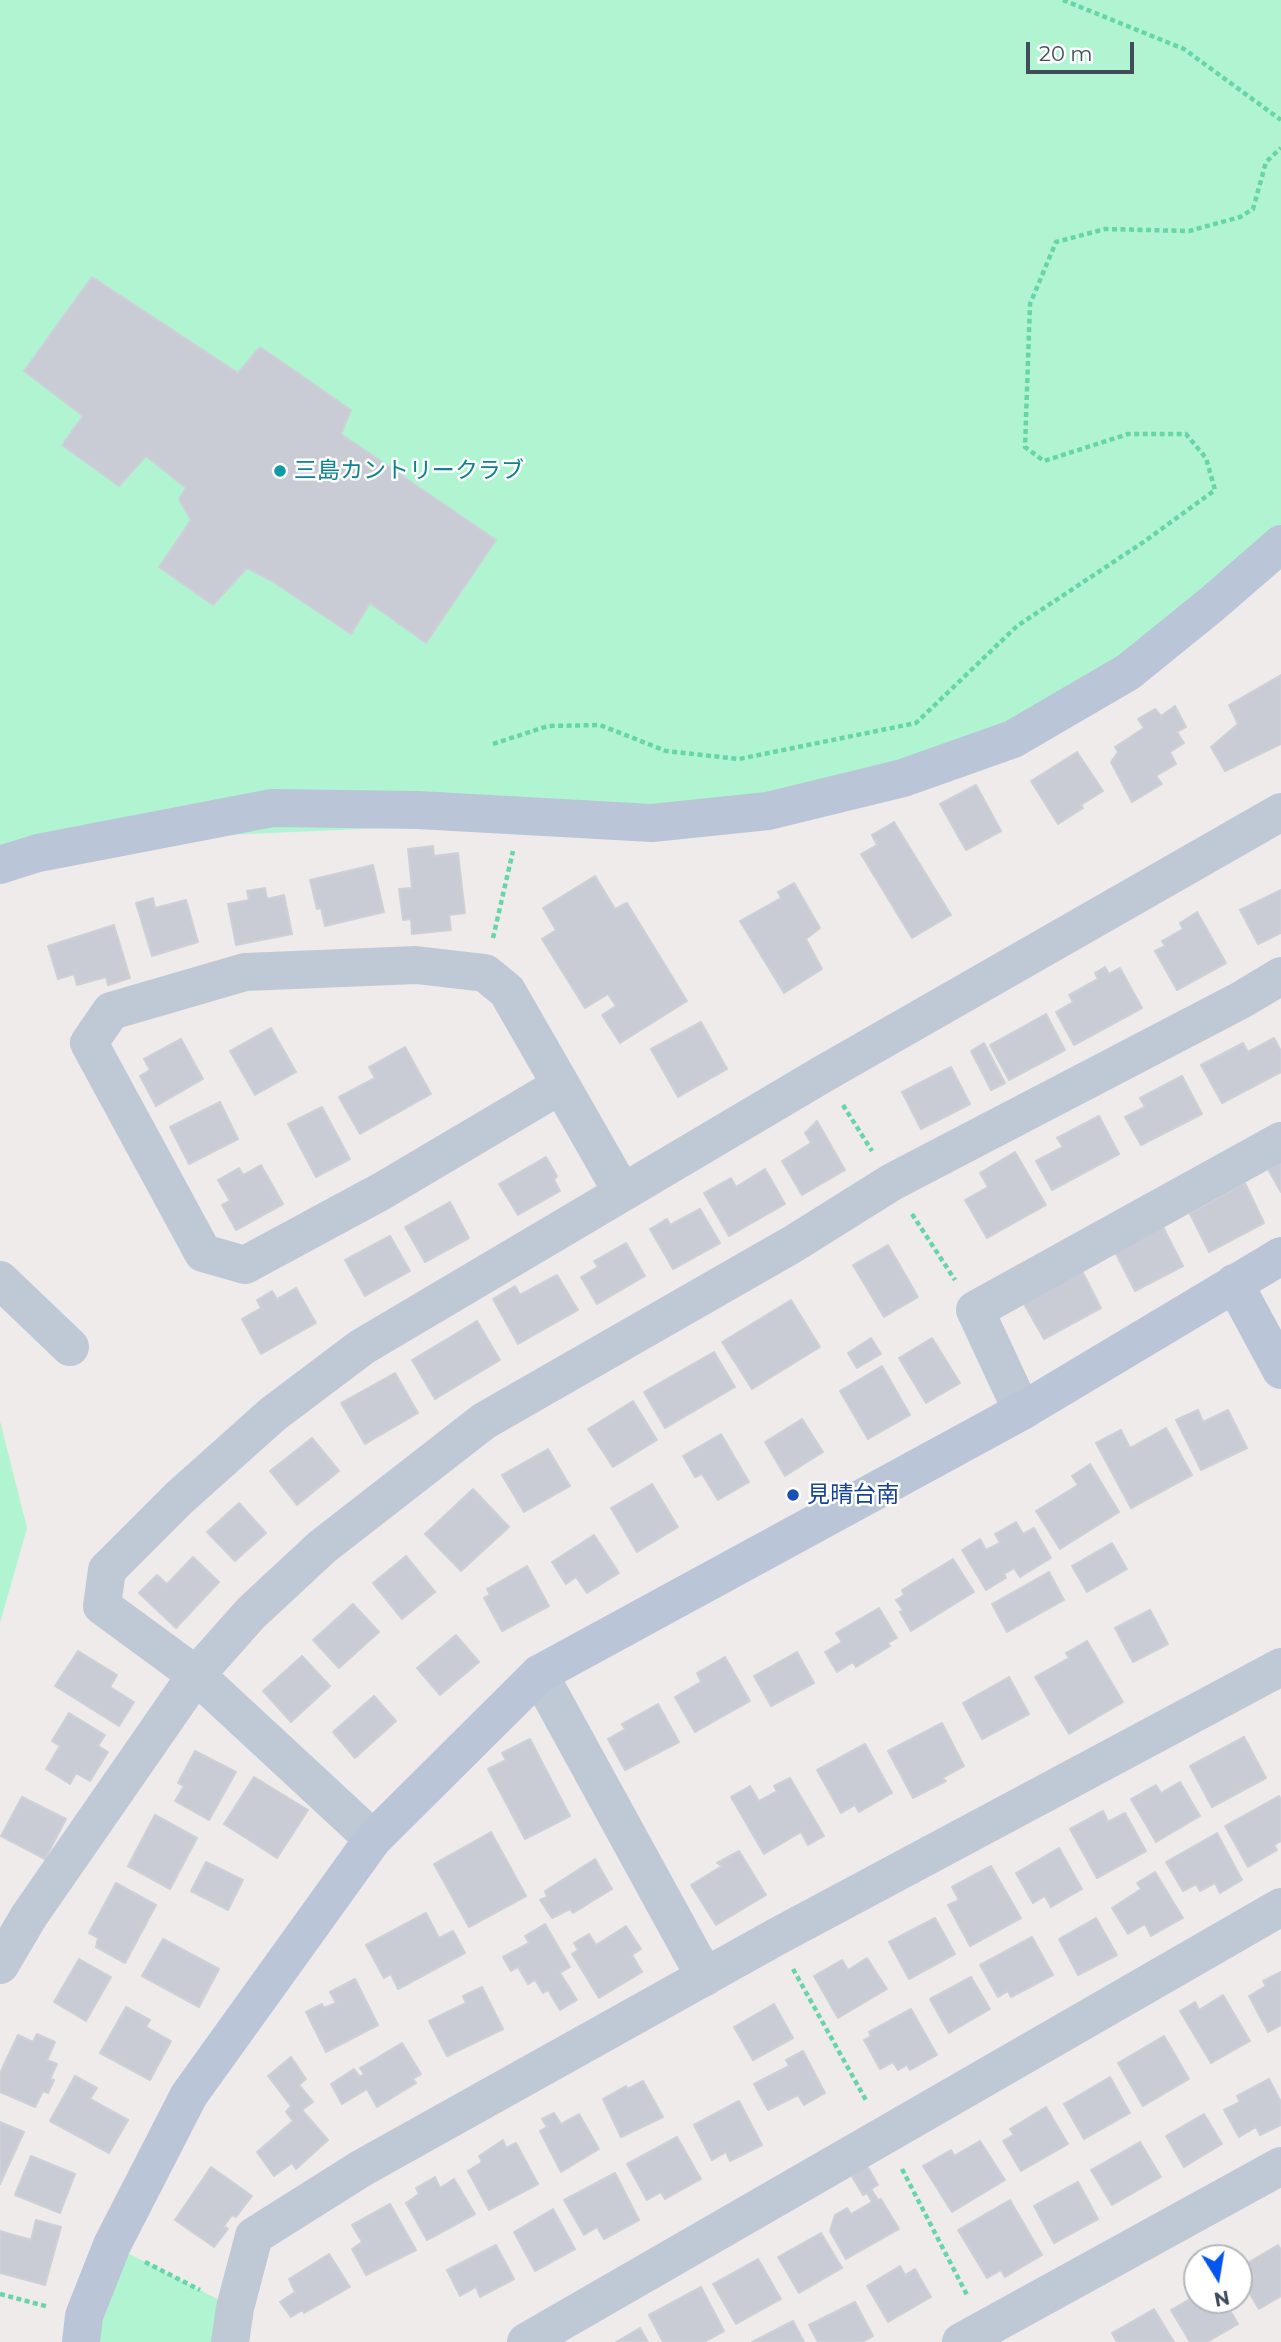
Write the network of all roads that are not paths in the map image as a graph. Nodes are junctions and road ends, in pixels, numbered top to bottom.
1 (1281, 544) edge
2 (1281, 812) edge
3 (0, 866) edge
4 (1281, 976) edge
5 (561, 1085) junction
6 (1281, 1141) edge
7 (622, 1192) junction
8 (1281, 1256) edge
9 (0, 1280) edge
10 (1234, 1283) junction
11 (70, 1347) dead end
12 (1281, 1370) edge
13 (1022, 1411) junction
14 (1281, 1667) edge
15 (539, 1674) junction
16 (196, 1675) junction
17 (373, 1839) junction
18 (1281, 1907) edge
19 (0, 1965) edge
20 (705, 1977) junction
21 (1281, 2166) edge
22 (233, 2325) edge
23 (82, 2329) edge
24 (526, 2342) edge
25 (961, 2342) edge

1 - 3 street
2 - 7 street
4 - 16 street
5 - 5 street
5 - 7 street
6 - 13 street
7 - 16 street
8 - 10 street
9 - 11 street
10 - 12 street
10 - 13 street
13 - 15 street
14 - 20 street
15 - 17 street
15 - 20 street
16 - 17 street
16 - 19 street
17 - 23 street
18 - 24 street
20 - 22 street
21 - 25 street

